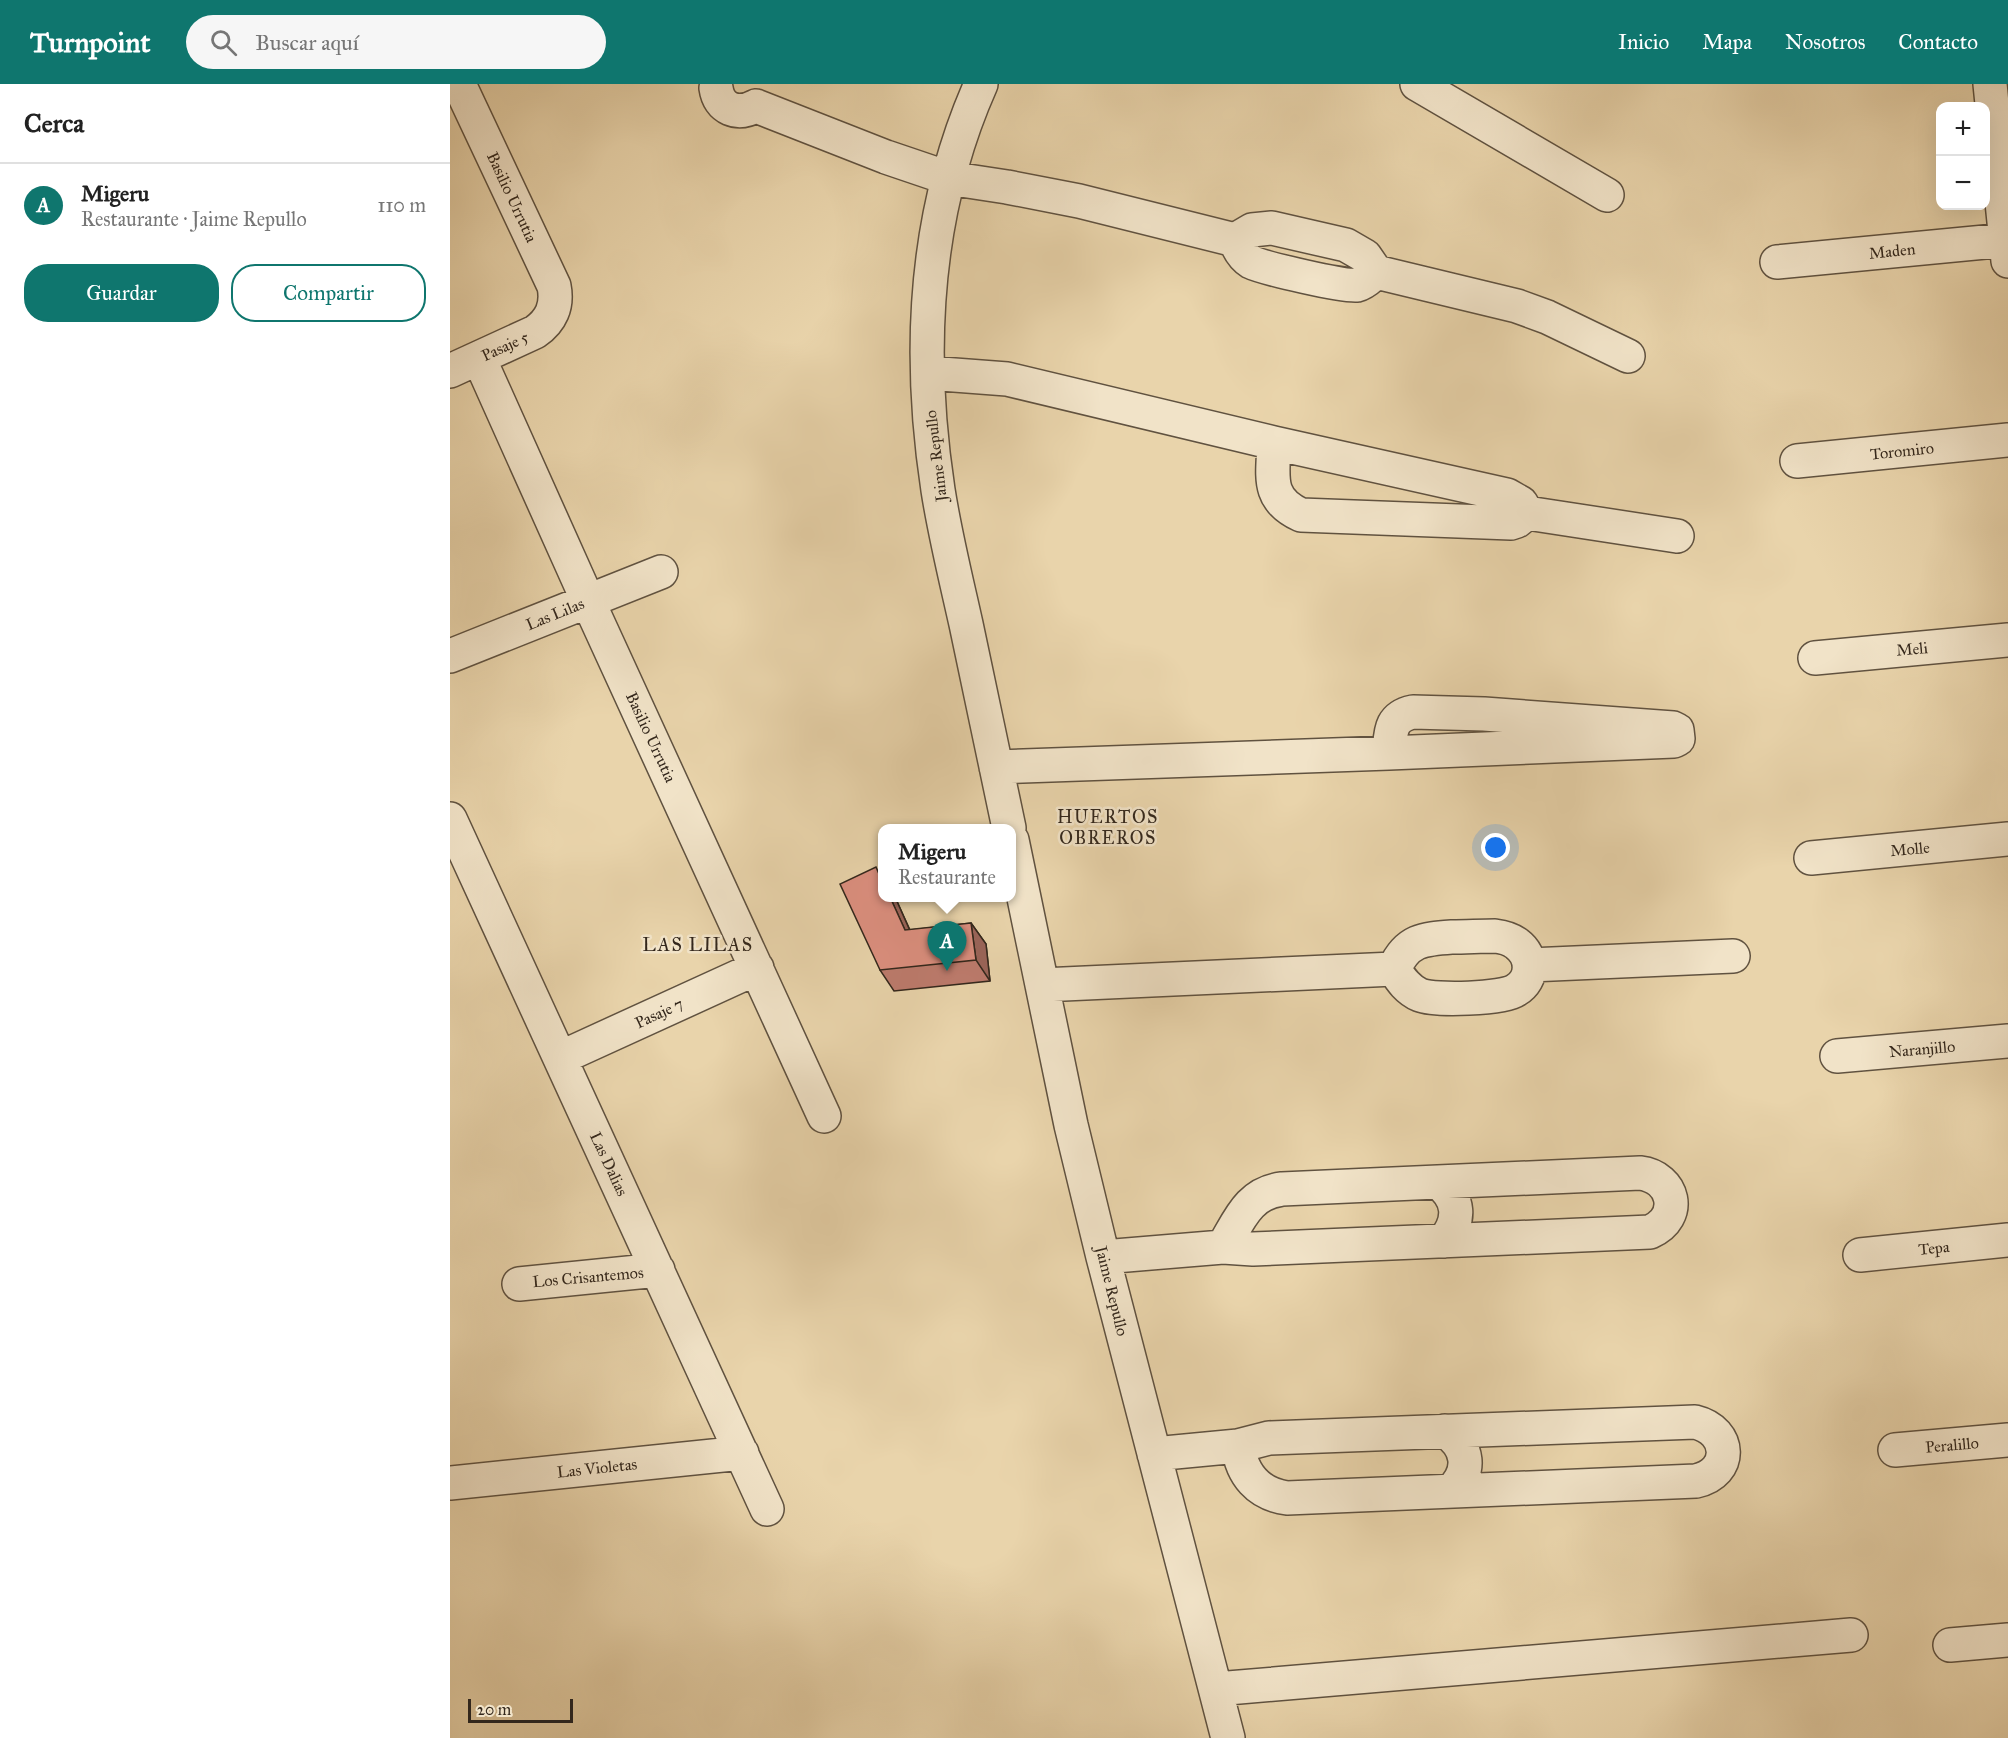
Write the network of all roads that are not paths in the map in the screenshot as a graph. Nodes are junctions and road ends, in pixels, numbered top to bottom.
1 (459, 84) edge
2 (981, 84) edge
3 (1417, 84) edge
4 (1990, 84) edge
5 (728, 89) edge
6 (948, 178) junction
7 (1607, 195) dead end
8 (2007, 252) edge
9 (1778, 262) dead end
10 (553, 312) joint
11 (1628, 356) dead end
12 (479, 358) junction
13 (450, 371) edge
14 (928, 373) junction
15 (2008, 440) edge
16 (1274, 443) junction
17 (1797, 461) dead end
18 (1527, 513) junction
19 (1677, 536) dead end
20 (661, 572) dead end
21 (588, 601) junction
22 (2008, 640) edge
23 (450, 656) edge
24 (1815, 658) dead end
25 (1389, 753) junction
26 (996, 767) junction
27 (450, 819) edge
28 (1008, 824) edge
29 (2008, 839) edge
30 (1811, 858) dead end
31 (1016, 863) edge
32 (1733, 956) dead end
33 (1530, 965) junction
34 (757, 968) junction
35 (1394, 969) junction
36 (1042, 985) junction
37 (2008, 1041) edge
38 (1837, 1056) dead end
39 (560, 1059) junction
40 (824, 1116) dead end
41 (1438, 1182) junction
42 (2008, 1240) edge
43 (1444, 1241) junction
44 (1223, 1247) junction
45 (1860, 1255) dead end
46 (1102, 1257) junction
47 (658, 1270) junction
48 (519, 1284) dead end
49 (1445, 1431) junction
50 (2008, 1440) edge
51 (1238, 1446) junction
52 (1895, 1450) dead end
53 (742, 1453) junction
54 (1154, 1454) junction
55 (451, 1481) edge
56 (1451, 1491) junction
57 (767, 1509) dead end
58 (1851, 1635) dead end
59 (2008, 1640) edge
60 (1950, 1645) dead end
61 (1216, 1689) junction
62 (1228, 1738) edge

1 - 10 street, Basilio Urrutia
2 - 6 street, Jaime Repullo
3 - 7 street
4 - 8 street
5 - 6 street
6 - 11 street
6 - 14 street, Jaime Repullo
8 - 9 street, Maden
10 - 12 street, Pasaje 5
12 - 13 street, Pasaje 5
12 - 21 street, Basilio Urrutia
14 - 16 street
14 - 26 street, Jaime Repullo
15 - 17 street, Toromiro
16 - 18 street
16 - 18 street
18 - 19 street
20 - 21 street, Las Lilas
21 - 23 street, Las Lilas
21 - 34 street, Basilio Urrutia
22 - 24 street, Meli
25 - 25 street
25 - 26 street
26 - 28 street, Jaime Repullo
27 - 39 street, Las Dalias
29 - 30 street, Molle
31 - 36 street, Jaime Repullo
32 - 33 street
33 - 35 street
33 - 35 street
34 - 39 street, Pasaje 7
34 - 40 street, Basilio Urrutia
35 - 36 street
36 - 46 street, Jaime Repullo
37 - 38 street, Naranjillo
39 - 47 street, Las Dalias
41 - 43 street
41 - 43 street
41 - 44 street
42 - 45 street, Tepa
43 - 44 street
44 - 46 street
46 - 54 street, Jaime Repullo
47 - 48 street, Los Crisantemos
47 - 53 street, Las Dalias
49 - 51 street
49 - 56 street
49 - 56 street
50 - 52 street, Peralillo
51 - 54 street
51 - 56 street
53 - 55 street, Las Violetas
53 - 57 street, Las Dalias
54 - 61 street, Jaime Repullo
58 - 61 street
59 - 60 street
61 - 62 street, Jaime Repullo

